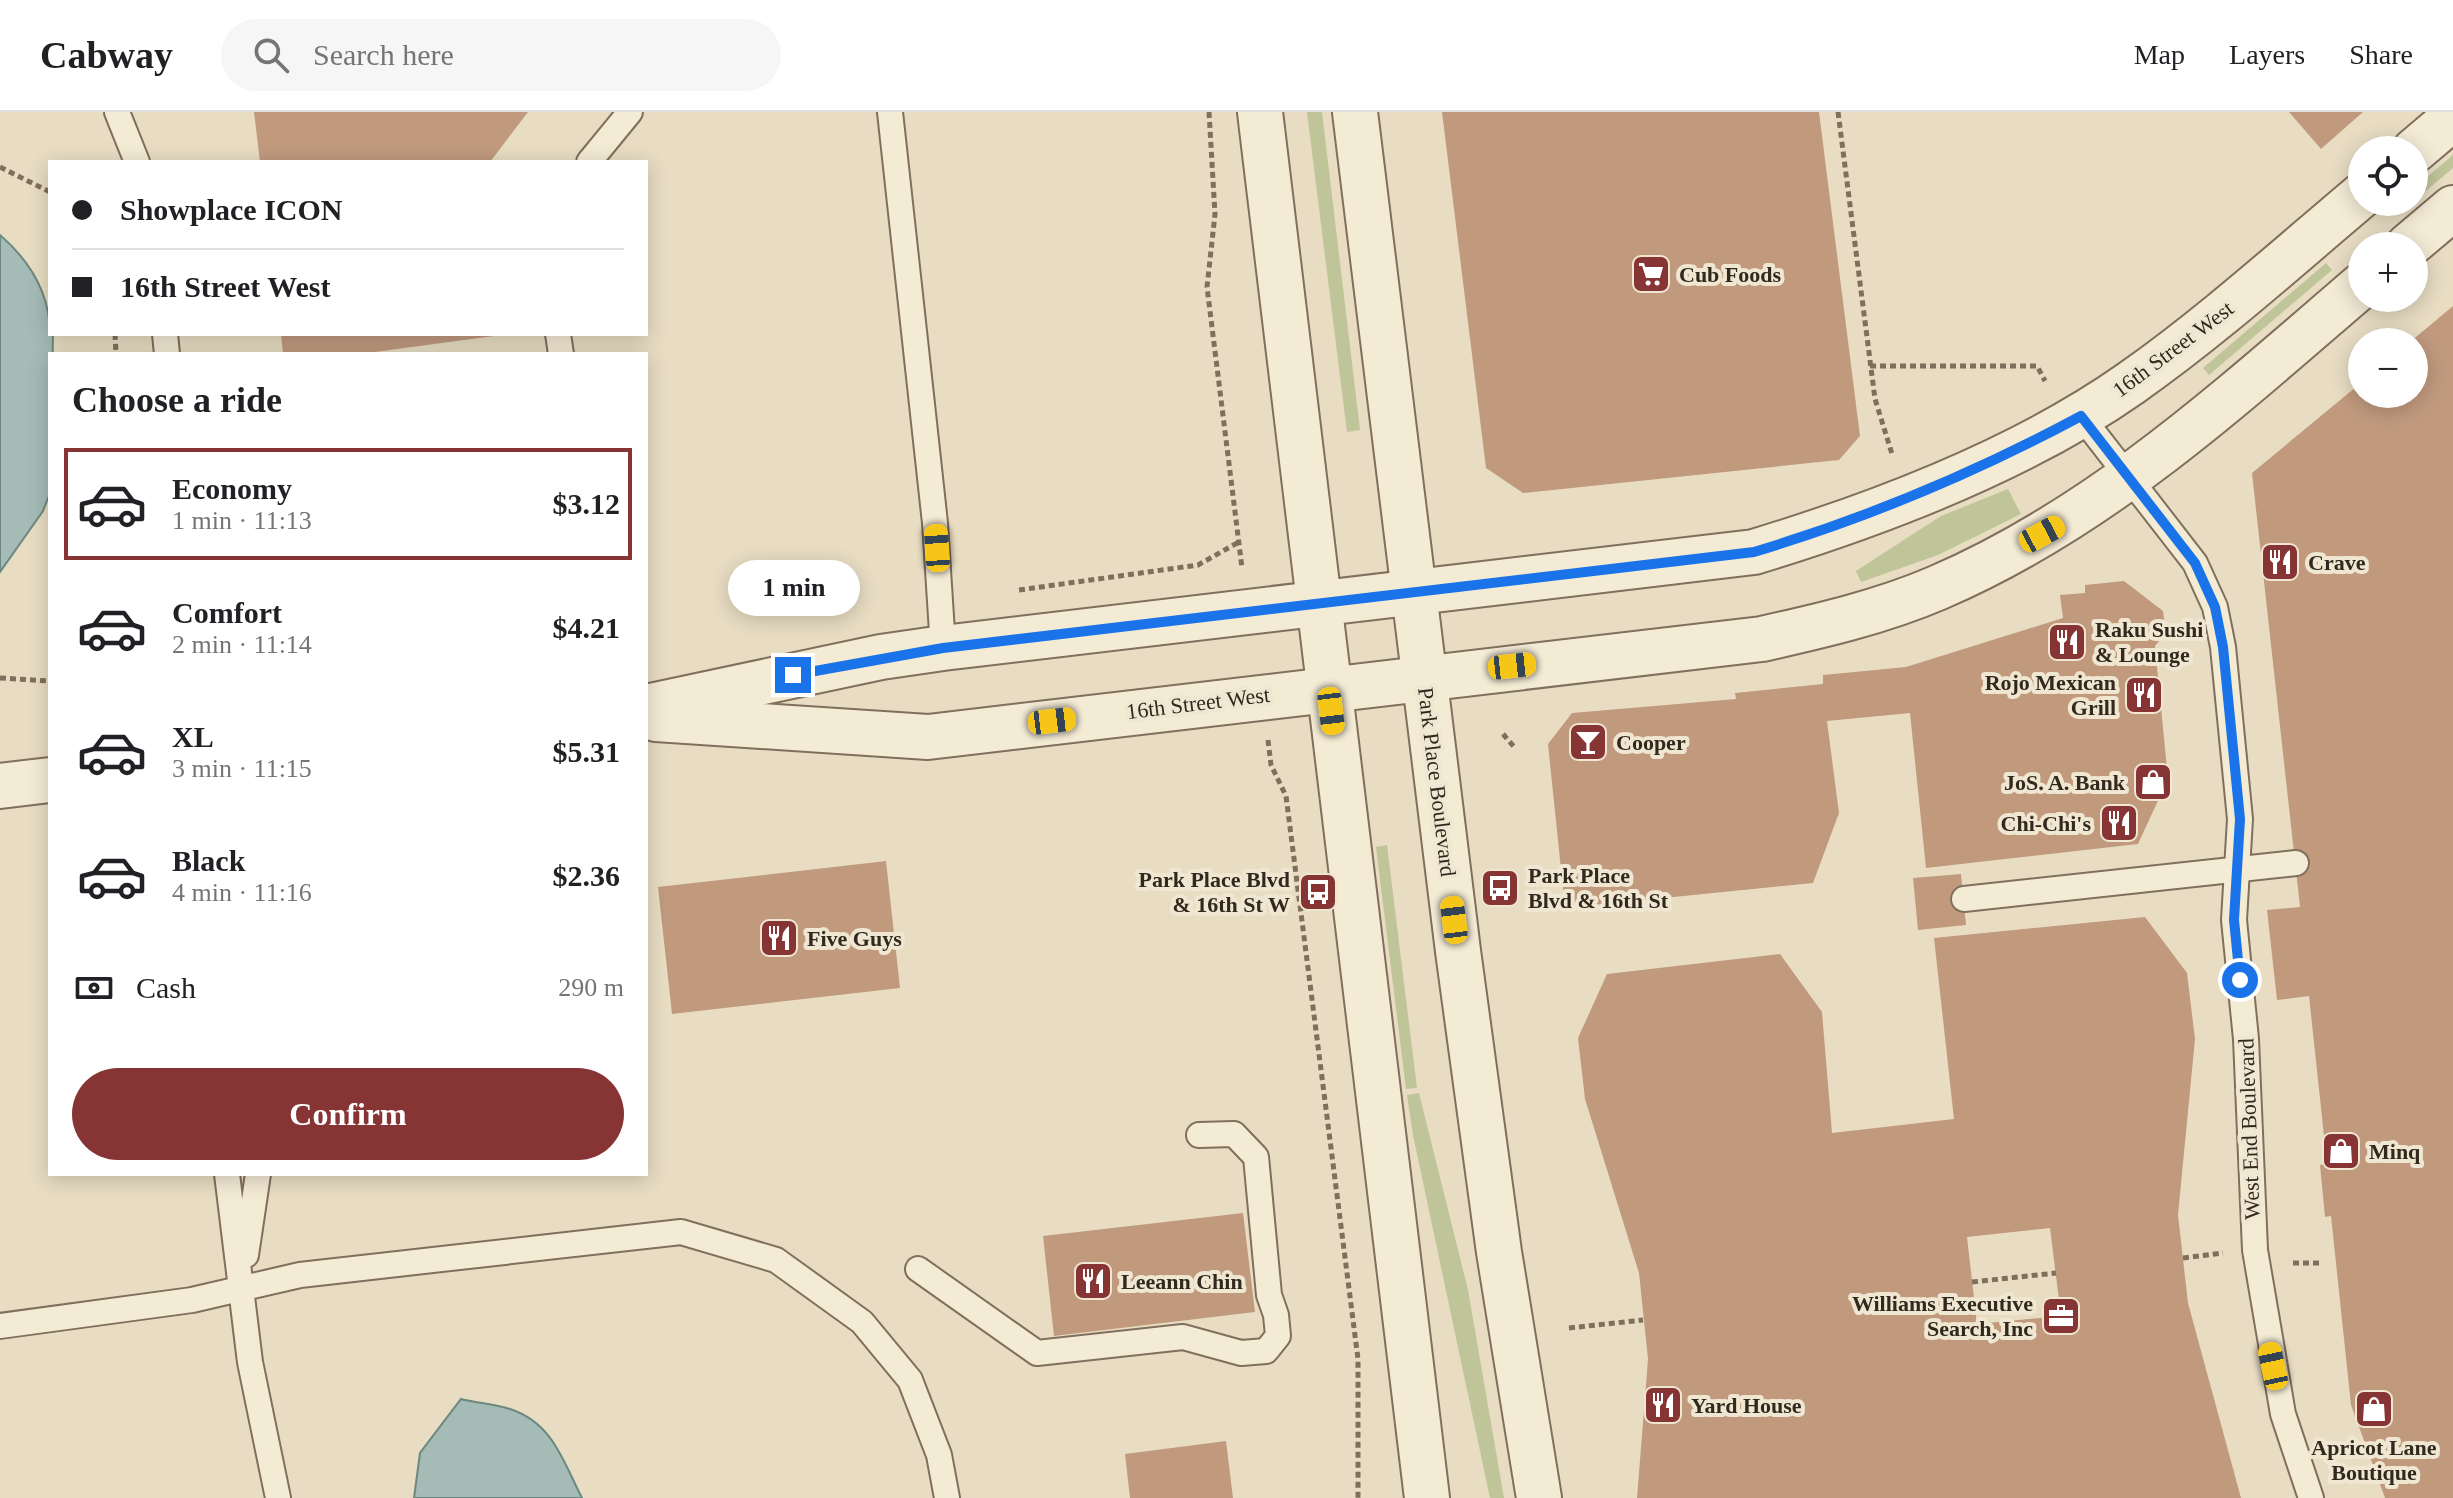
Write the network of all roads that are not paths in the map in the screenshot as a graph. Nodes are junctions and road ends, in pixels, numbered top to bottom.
1 (117, 112) edge
2 (630, 112) edge
3 (890, 112) edge
4 (1260, 112) edge
5 (1355, 112) edge
6 (2453, 118) edge
7 (2428, 139) edge
8 (136, 160) edge
9 (591, 160) edge
10 (2348, 207) edge
11 (2453, 208) edge
12 (2425, 232) edge
13 (2348, 297) edge
14 (2081, 416) junction
15 (2130, 479) junction
16 (1413, 593) junction
17 (1317, 604) junction
18 (943, 648) junction
19 (1423, 676) junction
20 (1328, 688) junction
21 (648, 707) edge
22 (648, 718) edge
23 (48, 780) edge
24 (0, 786) edge
25 (2296, 863) dead end
26 (2237, 868) junction
27 (1964, 899) dead end
28 (1199, 1135) dead end
29 (227, 1176) edge
30 (258, 1176) edge
31 (918, 1269) dead end
32 (240, 1289) junction
33 (0, 1326) edge
34 (278, 1498) edge
35 (947, 1498) edge
36 (1427, 1498) edge
37 (1539, 1498) edge
38 (2311, 1498) edge

1 - 8 lane
2 - 9 lane
3 - 18 lane
4 - 17 street
5 - 16 street, Park Place Boulevard
6 - 7 street
10 - 14 street, 16th Street West
11 - 12 street
13 - 15 street, 16th Street West
14 - 15 lane, West End Boulevard
14 - 16 street, 16th Street West
15 - 19 street, 16th Street West
15 - 26 lane, West End Boulevard
16 - 17 street, 16th Street West
16 - 19 street, Park Place Boulevard
17 - 18 street, 16th Street West
17 - 20 street
18 - 21 street, 16th Street West
19 - 20 street, 16th Street West
19 - 37 street, Park Place Boulevard
20 - 22 street, 16th Street West
20 - 36 street
23 - 24 street
25 - 26 lane
26 - 27 lane
26 - 38 lane, West End Boulevard
28 - 31 lane
29 - 32 lane
30 - 32 lane
32 - 33 lane
32 - 34 lane
32 - 35 lane

